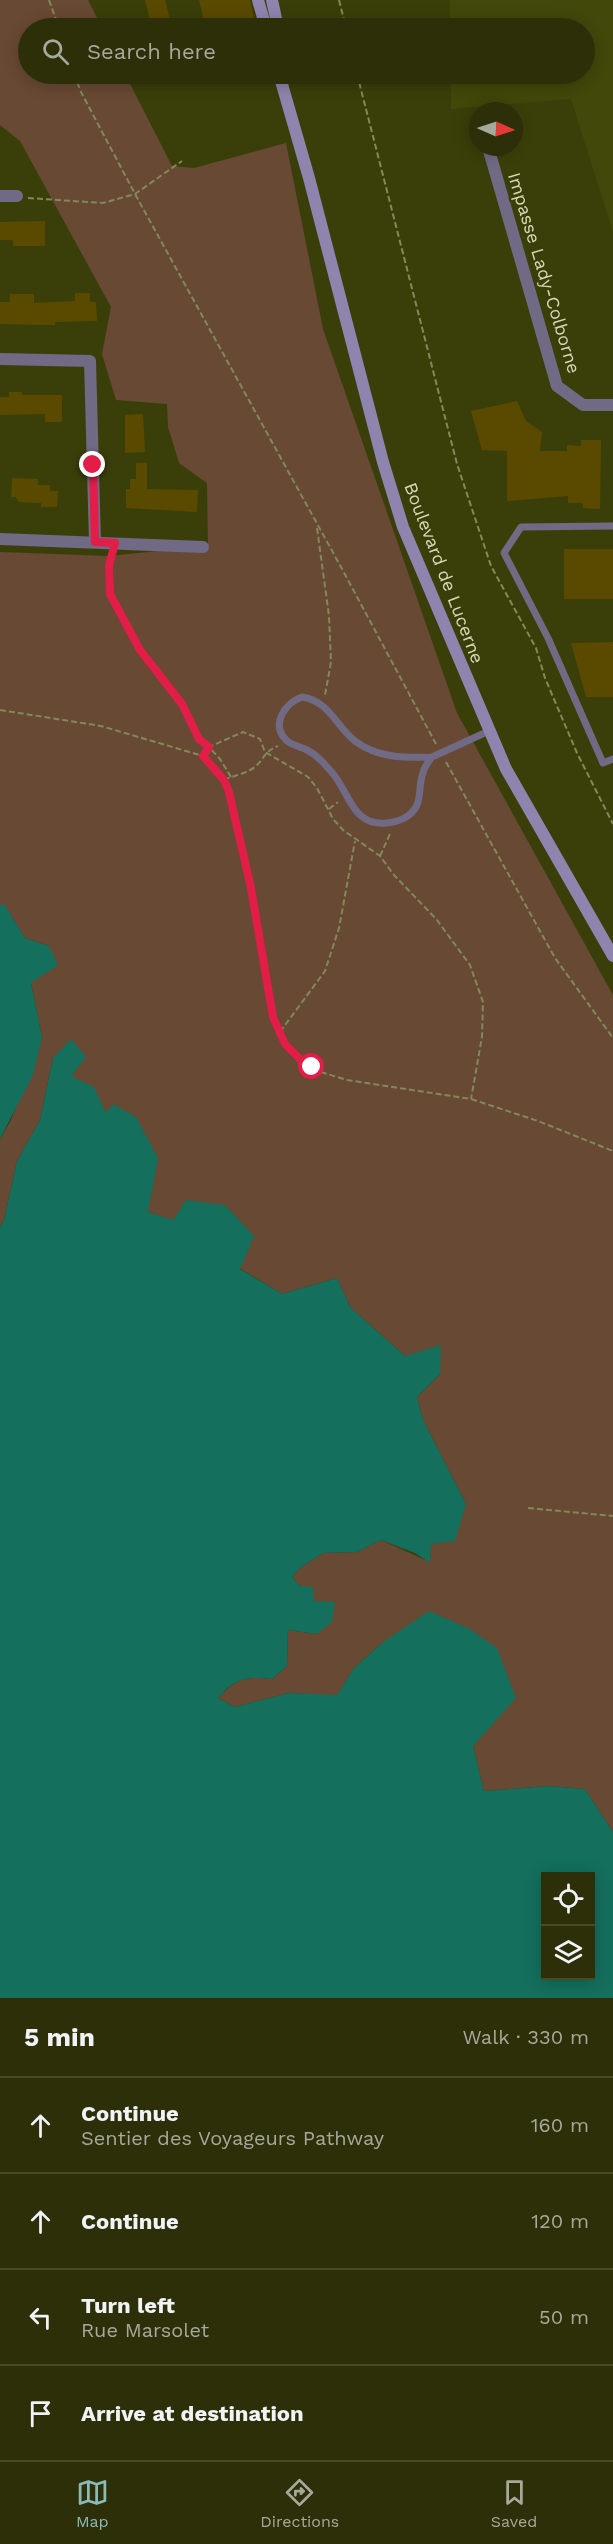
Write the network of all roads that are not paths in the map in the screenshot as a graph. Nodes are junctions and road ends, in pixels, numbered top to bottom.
1 (258, 0) edge
2 (272, 0) edge
3 (263, 18) edge
4 (276, 18) edge
5 (282, 84) edge
6 (290, 84) edge
7 (491, 156) edge
8 (309, 178) junction
9 (0, 196) edge
10 (17, 196) road end
11 (0, 359) edge
12 (613, 405) edge
13 (613, 526) edge
14 (0, 539) edge
15 (95, 542) junction
16 (203, 547) dead end
17 (489, 731) junction
18 (432, 757) junction
19 (613, 759) edge
20 (613, 956) edge

1 - 3 main road
2 - 4 main road
5 - 8 main road, Boulevard de Lucerne
6 - 8 main road, Boulevard de Lucerne
7 - 12 street, Impasse Lady-Colborne
8 - 17 main road, Boulevard de Lucerne
9 - 10 street
11 - 15 street
13 - 19 lane
14 - 15 street
15 - 16 street
17 - 18 lane
17 - 20 main road, Boulevard de Lucerne
18 - 18 lane

